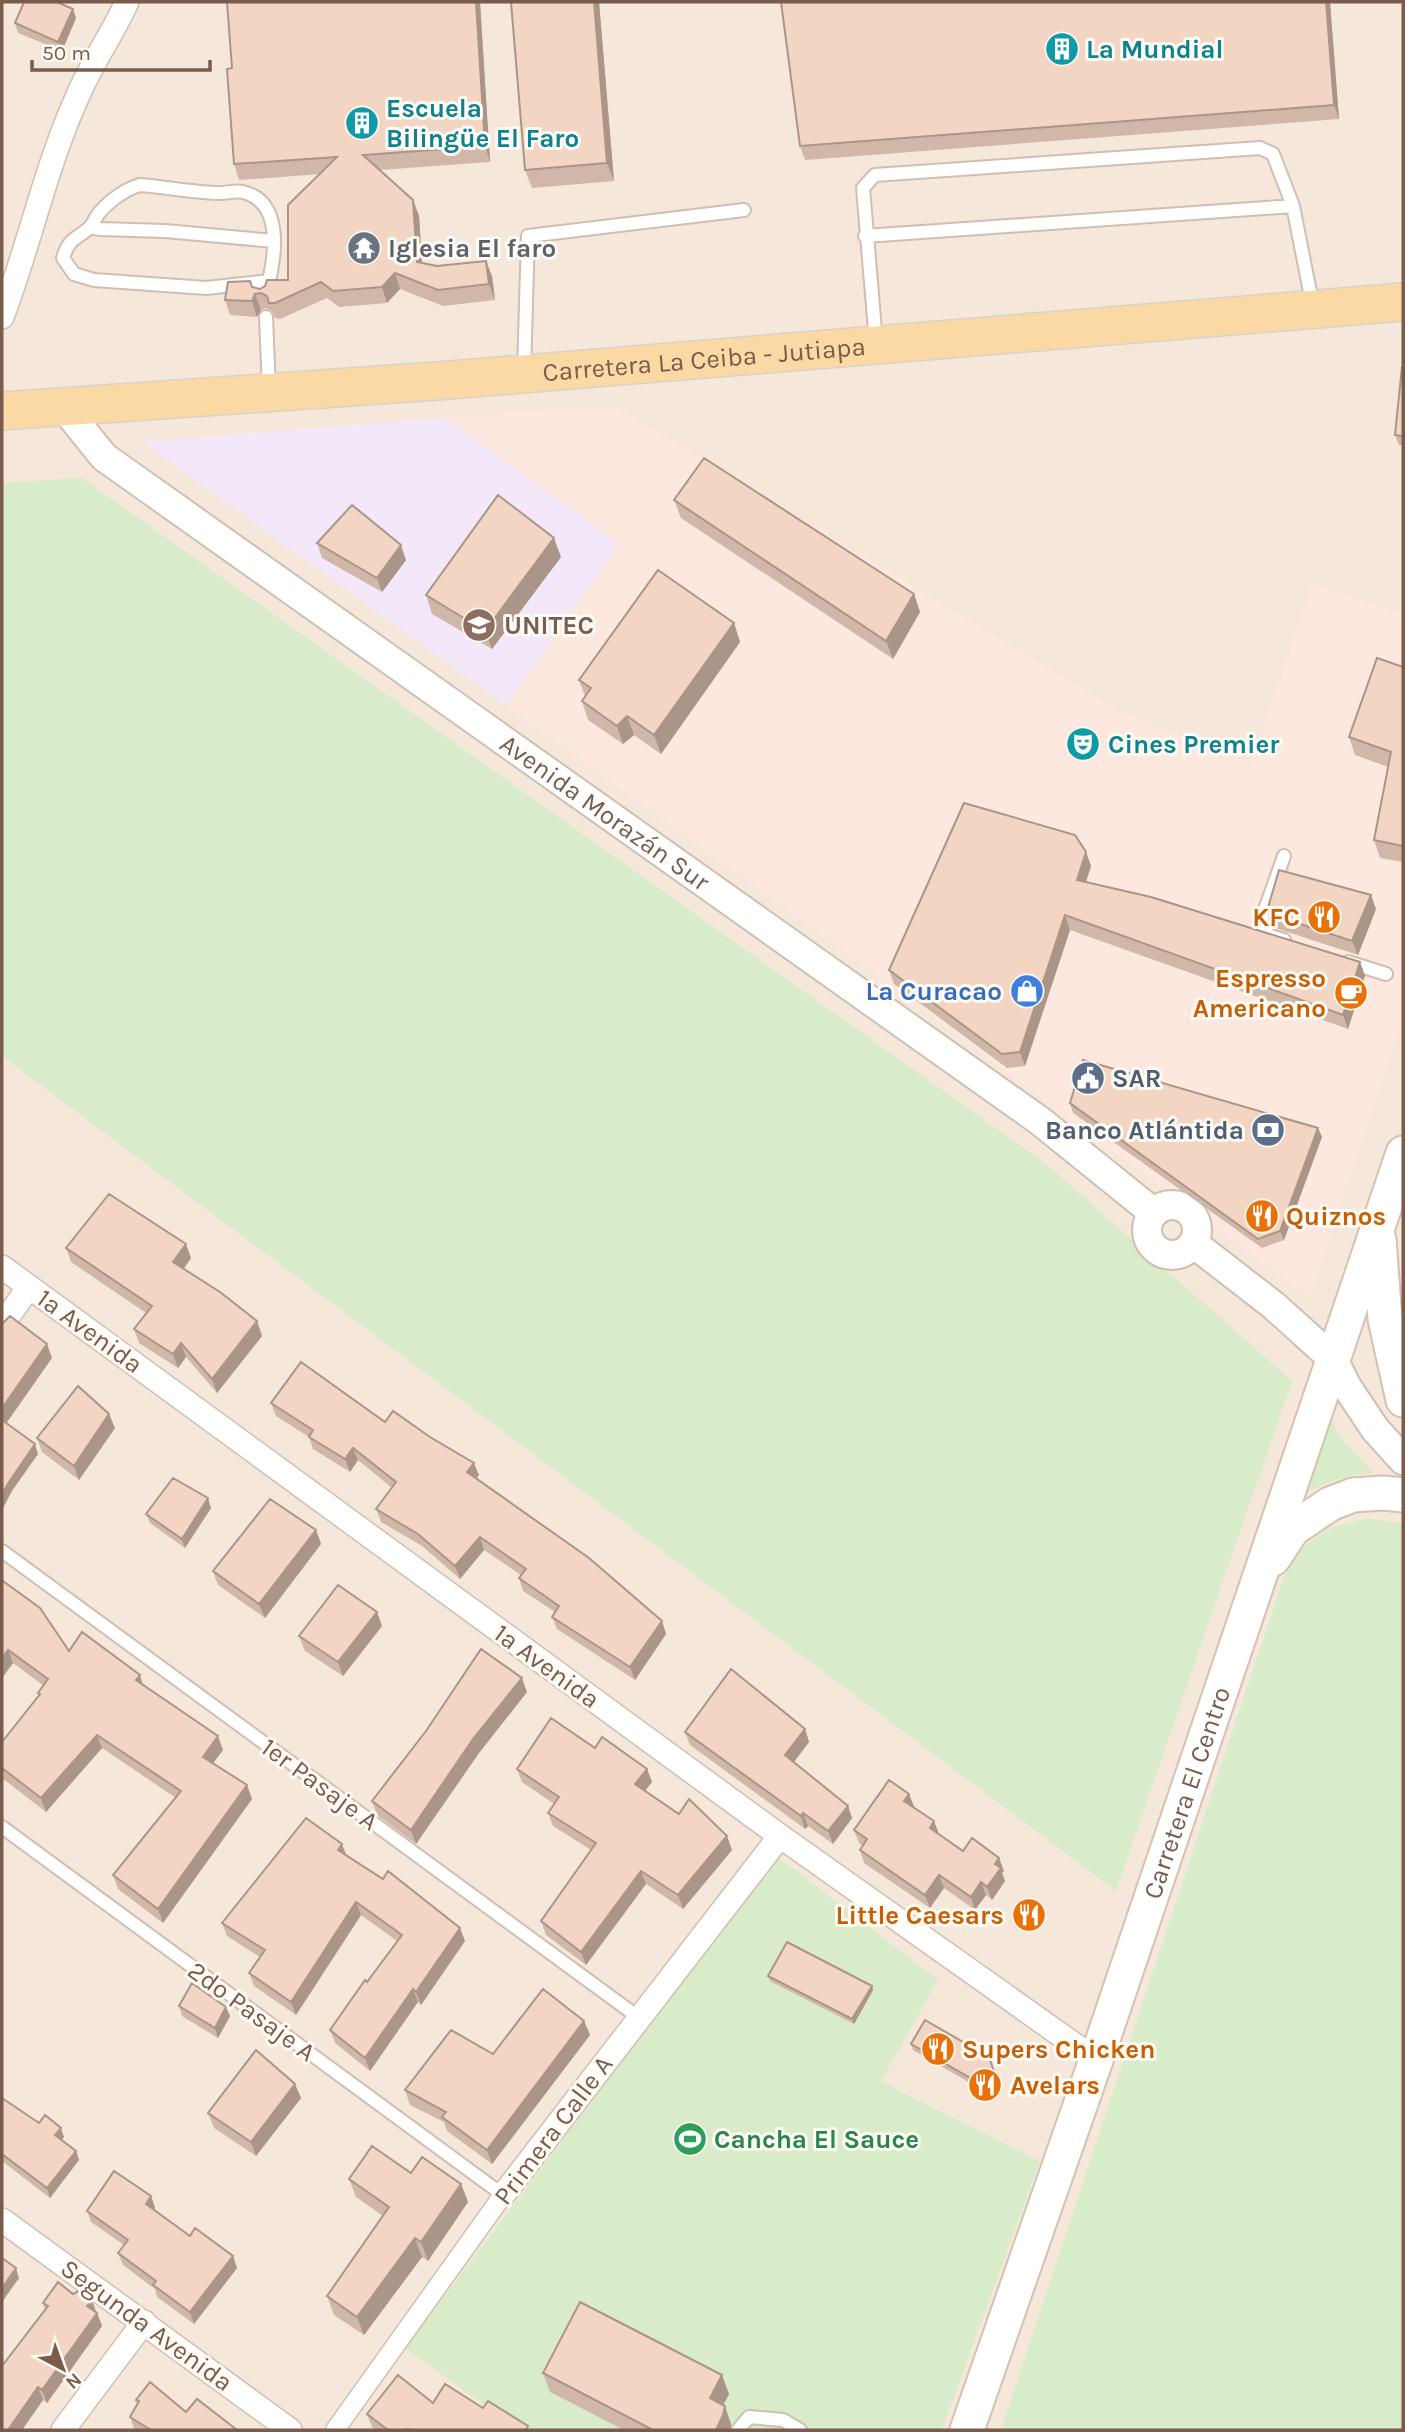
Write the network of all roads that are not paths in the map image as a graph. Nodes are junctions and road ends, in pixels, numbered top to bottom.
1 (127, 2) edge
2 (1293, 206) junction
3 (744, 210) dead end
4 (90, 227) junction
5 (865, 236) junction
6 (274, 241) junction
7 (269, 281) junction
8 (264, 296) edge
9 (1403, 302) edge
10 (1314, 309) junction
11 (2, 317) edge
12 (266, 317) edge
13 (876, 345) junction
14 (524, 375) junction
15 (270, 392) junction
16 (62, 405) junction
17 (2, 411) edge
18 (1284, 856) dead end
19 (1296, 944) edge
20 (1335, 957) edge
21 (1386, 975) dead end
22 (1403, 1153) edge
23 (1154, 1213) junction
24 (1378, 1225) junction
25 (1193, 1243) junction
26 (2, 1267) edge
27 (29, 1287) junction
28 (2, 1325) edge
29 (1333, 1359) junction
30 (1403, 1400) edge
31 (1403, 1460) edge
32 (1403, 1494) edge
33 (2, 1550) edge
34 (1256, 1584) junction
35 (2, 1827) edge
36 (780, 1836) junction
37 (638, 2017) junction
38 (1096, 2060) junction
39 (503, 2195) junction
40 (2, 2220) edge
41 (144, 2322) junction
42 (63, 2430) edge
43 (290, 2430) edge
44 (335, 2430) edge
45 (738, 2430) edge
46 (800, 2430) edge
47 (967, 2430) edge

1 - 11 street
2 - 5 lane
2 - 5 lane
2 - 10 lane
3 - 14 lane
4 - 6 lane
4 - 6 lane
4 - 7 lane
5 - 13 lane
6 - 7 lane
7 - 8 lane
9 - 10 main road, Carretera La Ceiba - Jutiapa
10 - 13 main road, Carretera La Ceiba - Jutiapa
12 - 15 lane
13 - 14 main road, Carretera La Ceiba - Jutiapa
14 - 15 main road, Carretera La Ceiba - Jutiapa
15 - 16 main road, Carretera La Ceiba - Jutiapa
16 - 17 main road, Carretera La Ceiba - Jutiapa
16 - 23 street, Avenida Morazán Sur
18 - 19 lane
20 - 21 lane
22 - 24 main road, Carretera El Centro
23 - 25 street
23 - 25 street
24 - 29 main road, Carretera El Centro
24 - 30 main road
25 - 29 street
26 - 27 street, 1a Avenida
27 - 28 street
27 - 36 street, 1a Avenida
29 - 31 street
29 - 34 main road, Carretera El Centro
32 - 34 main road
33 - 37 lane, 1er Pasaje A
34 - 38 main road, Carretera El Centro
35 - 39 lane, 2do Pasaje A
36 - 37 street, Primera Calle A
36 - 38 street, 1a Avenida
37 - 39 street, Primera Calle A
38 - 47 main road, Carretera El Centro
39 - 44 street, Primera Calle A
40 - 41 street, Segunda Avenida
41 - 42 street
41 - 43 street, Segunda Avenida
45 - 46 lane

